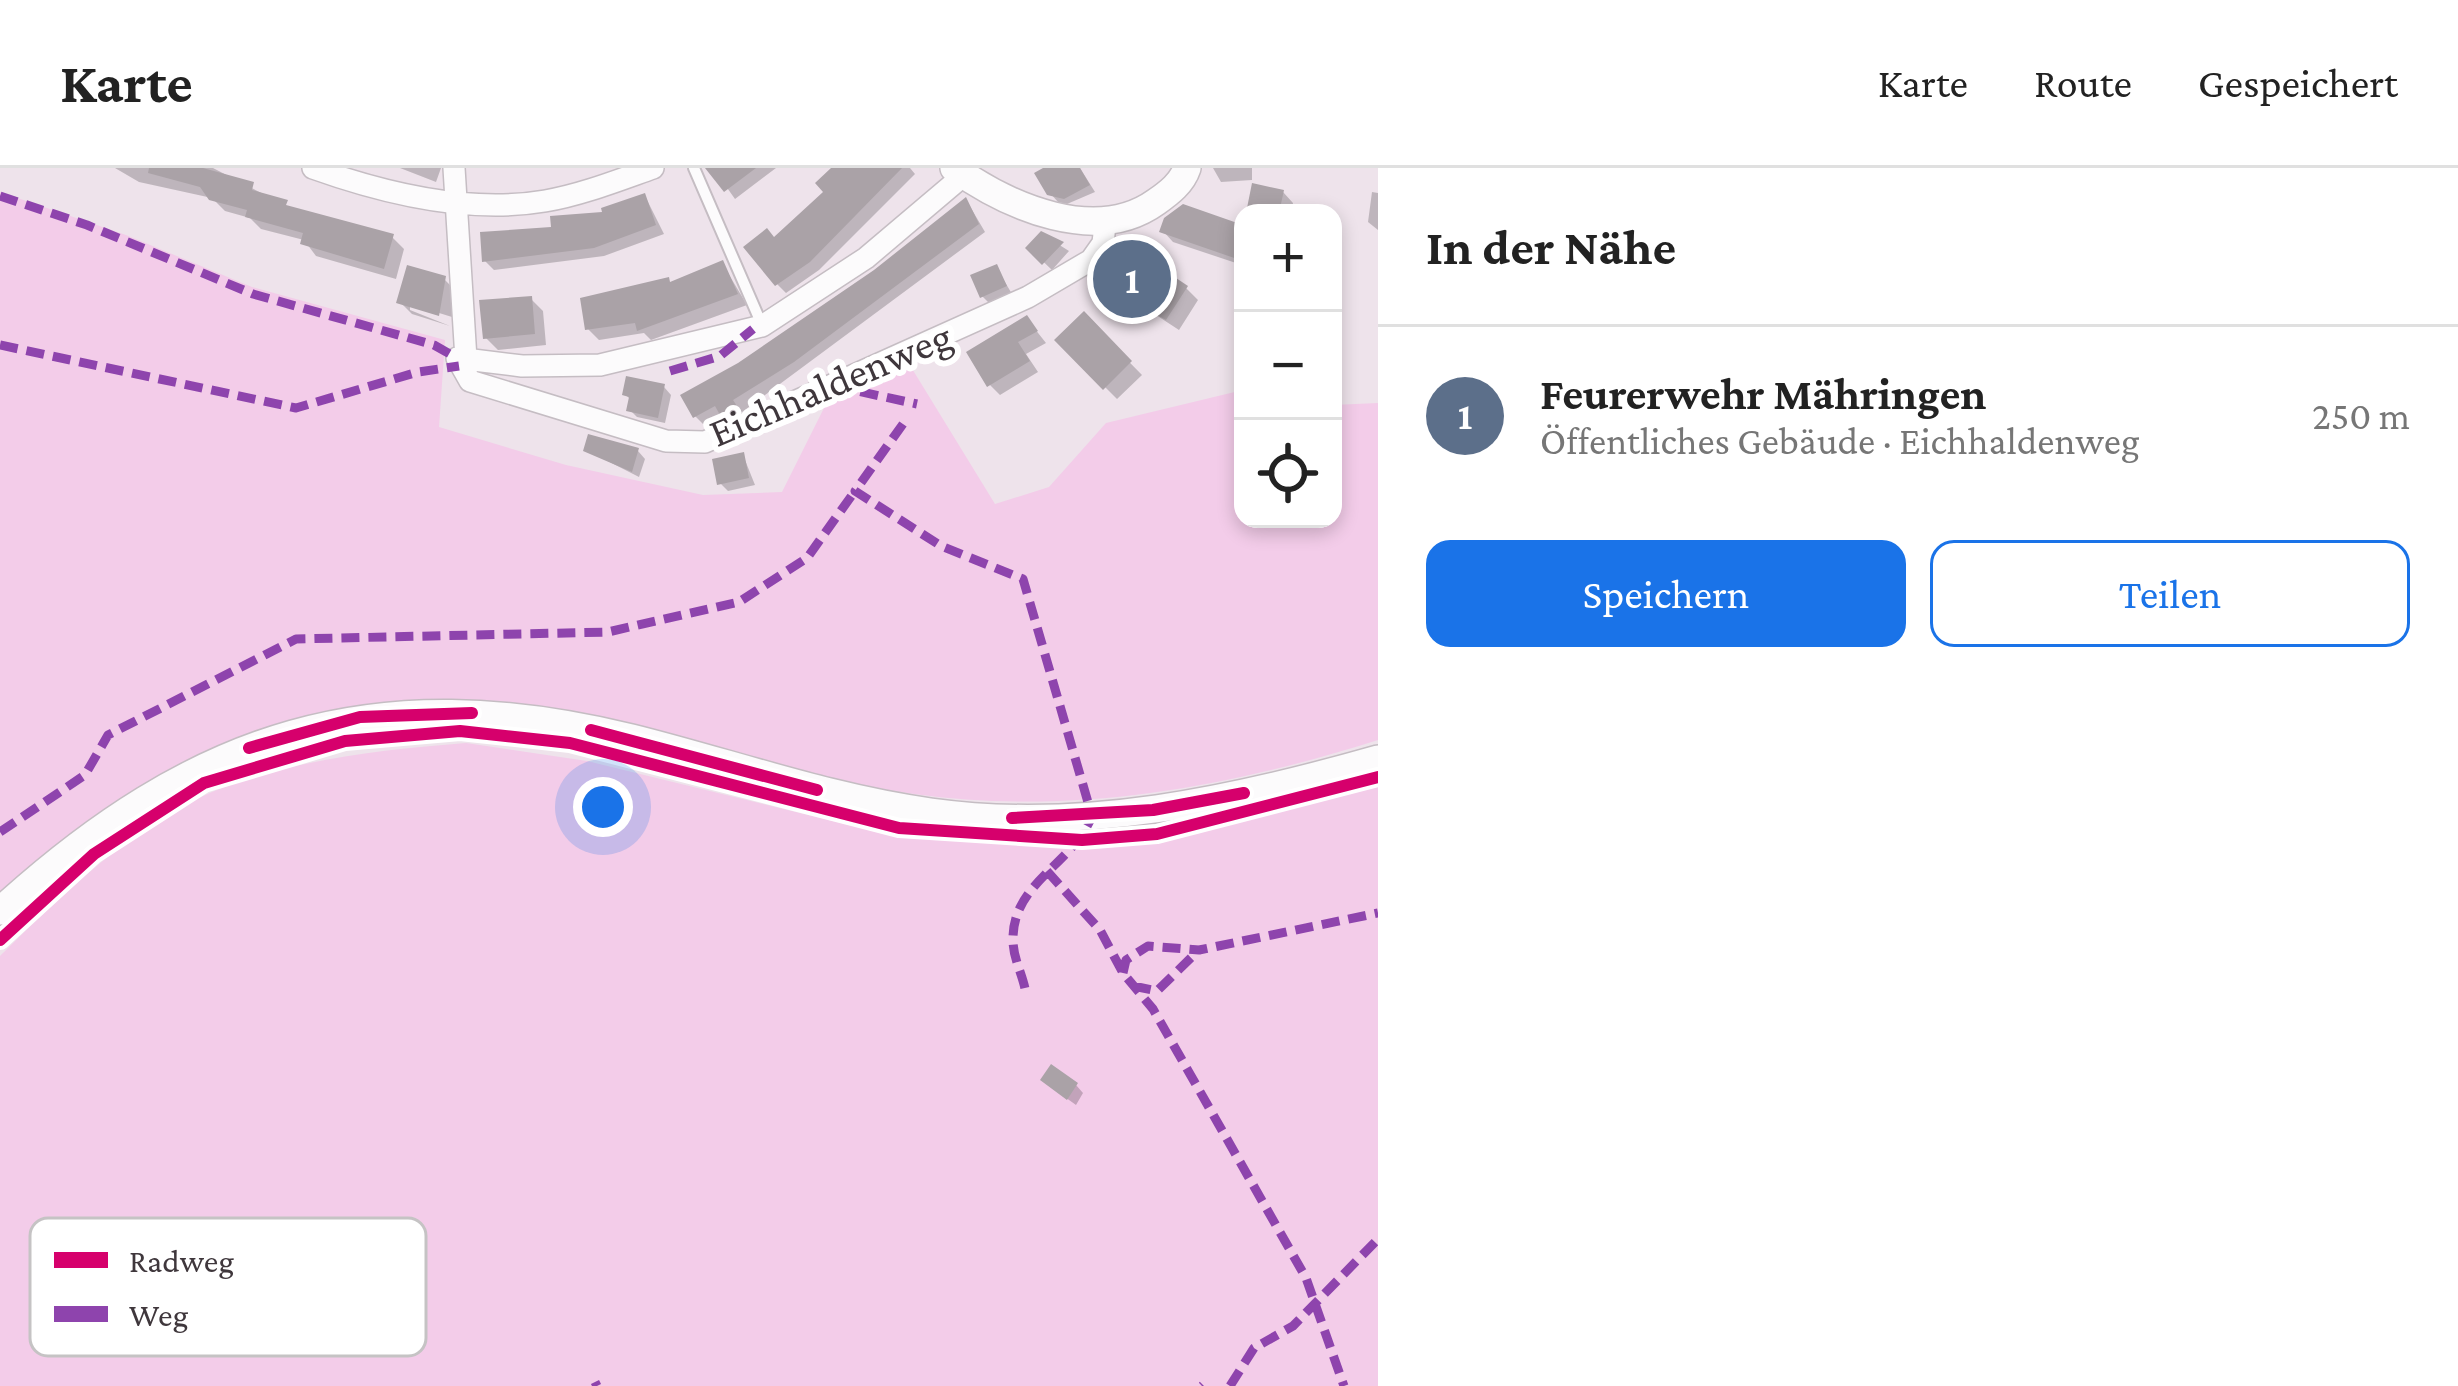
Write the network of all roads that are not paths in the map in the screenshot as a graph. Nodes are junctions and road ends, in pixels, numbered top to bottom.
1 (313, 168) edge
2 (454, 168) edge
3 (653, 168) edge
4 (694, 168) edge
5 (1187, 168) edge
6 (959, 172) edge
7 (454, 202) junction
8 (1105, 225) junction
9 (705, 319) dead end
10 (762, 326) junction
11 (715, 340) junction
12 (462, 363) junction
13 (1378, 759) edge
14 (0, 910) edge

1 - 7 street
2 - 7 street
3 - 7 street
4 - 10 lane
5 - 8 street
6 - 8 street
6 - 10 street
7 - 12 street
8 - 12 street, Eichhaldenweg
9 - 11 lane
10 - 11 street
11 - 12 street
13 - 14 street

